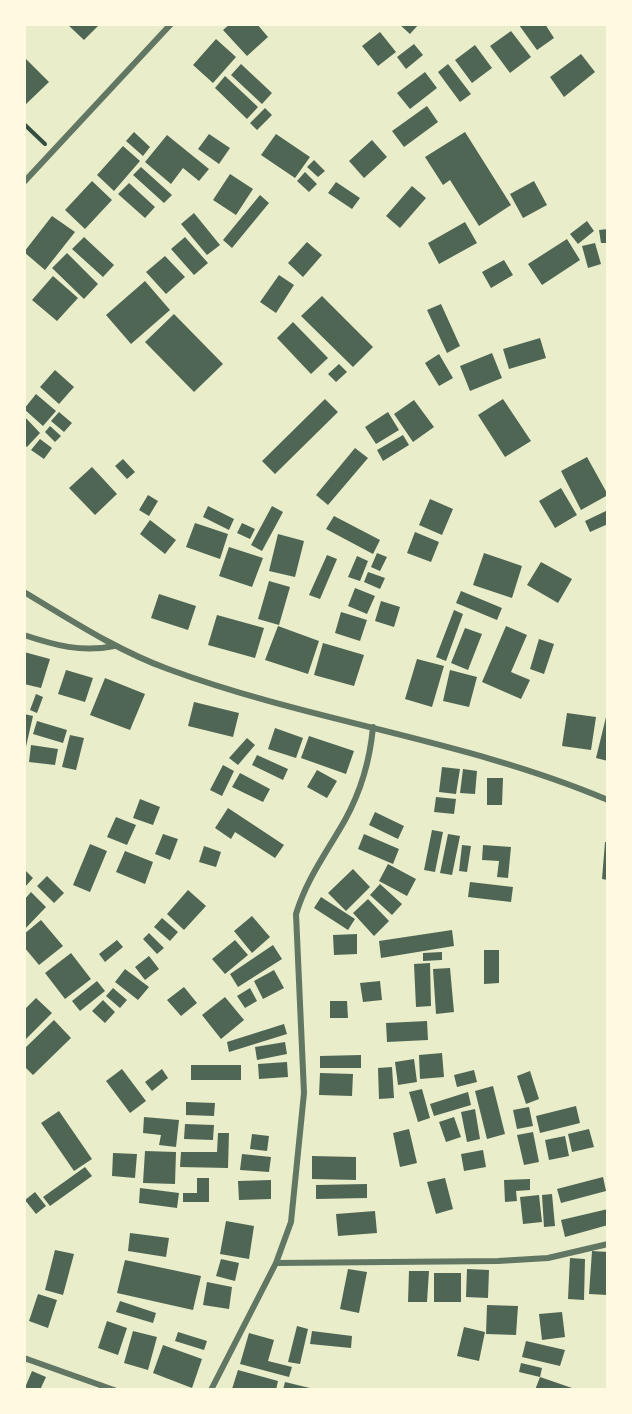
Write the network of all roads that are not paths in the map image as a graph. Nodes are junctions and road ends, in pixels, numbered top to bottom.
1 (171, 24) edge
2 (24, 182) edge
3 (24, 592) edge
4 (24, 635) edge
5 (114, 646) junction
6 (373, 727) junction
7 (608, 800) edge
8 (608, 1244) edge
9 (276, 1263) junction
10 (24, 1358) edge
11 (114, 1390) edge
12 (211, 1390) edge

1 - 2 street
3 - 5 street
4 - 5 street
5 - 6 street
6 - 7 street
6 - 9 street
8 - 9 street
9 - 12 street
10 - 11 street

